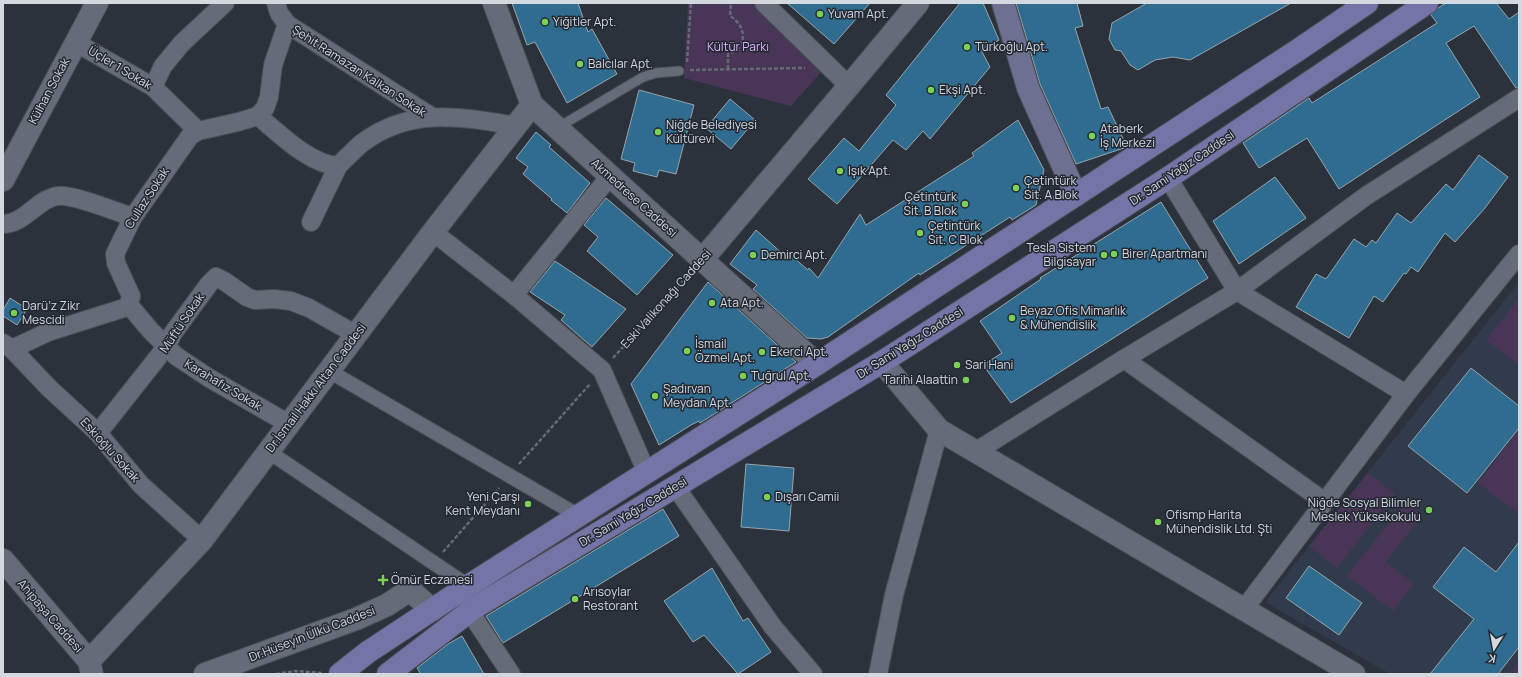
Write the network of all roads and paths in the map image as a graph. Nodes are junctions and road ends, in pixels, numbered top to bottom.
1 (97, 3) edge
2 (225, 3) edge
3 (276, 3) edge
4 (494, 3) edge
5 (692, 3) edge
6 (730, 3) edge
7 (764, 3) edge
8 (918, 3) edge
9 (1003, 3) edge
10 (1367, 3) edge
11 (1427, 3) edge
12 (287, 24) junction
13 (75, 42) junction
14 (824, 62) junction
15 (683, 70) junction
16 (728, 70) junction
17 (850, 86) junction
18 (153, 87) junction
19 (1519, 98) edge
20 (532, 105) junction
21 (258, 116) junction
22 (432, 117) junction
23 (517, 126) junction
24 (557, 128) junction
25 (198, 130) junction
26 (338, 166) junction
27 (610, 176) junction
28 (1168, 178) junction
29 (3, 180) edge
30 (1076, 194) junction
31 (132, 217) junction
32 (311, 222) dead end
33 (3, 224) edge
34 (433, 232) junction
35 (1519, 254) edge
36 (702, 260) junction
37 (1237, 291) junction
38 (514, 294) junction
39 (129, 305) junction
40 (355, 334) junction
41 (6, 347) edge
42 (166, 347) junction
43 (1124, 359) junction
44 (882, 362) junction
45 (817, 364) junction
46 (602, 370) junction
47 (329, 371) junction
48 (1406, 394) junction
49 (289, 424) junction
50 (939, 430) junction
51 (98, 433) junction
52 (268, 452) junction
53 (975, 452) junction
54 (647, 473) junction
55 (510, 476) junction
56 (675, 486) junction
57 (1325, 502) junction
58 (579, 516) junction
59 (202, 540) junction
60 (3, 560) edge
61 (434, 563) junction
62 (468, 586) junction
63 (1244, 609) junction
64 (432, 610) junction
65 (470, 612) junction
66 (91, 668) edge
67 (205, 674) edge
68 (276, 674) edge
69 (328, 674) edge
70 (340, 674) edge
71 (388, 674) edge
72 (511, 674) edge
73 (812, 674) edge
74 (878, 674) edge
75 (1354, 674) edge

1 - 13 street, Külhan Sokak
2 - 18 street
3 - 12 street, Şehit Ramazan Kalkan Sokak
4 - 20 street, Akmedrese Caddesi
5 - 15 path
6 - 16 path
7 - 14 street
8 - 17 street, Eski Valikonağı Caddesi
9 - 30 main road
10 - 30 main road, Dr. Sami Yağız Caddesi
11 - 28 main road, Dr. Sami Yağız Caddesi
12 - 21 street
12 - 22 street, Şehit Ramazan Kalkan Sokak
13 - 18 street, Üçler 1 Sokak
13 - 29 street, Külhan Sokak
14 - 16 path
14 - 17 street
15 - 16 path
15 - 24 lane
17 - 36 street, Eski Valikonağı Caddesi
18 - 25 street, Üçler 1 Sokak
19 - 37 street
20 - 23 street, Dr.İsmail Hakkı Altan Caddesi
20 - 24 street, Akmedrese Caddesi
21 - 25 street
21 - 26 street
22 - 23 street
22 - 26 street
23 - 34 street, Dr.İsmail Hakkı Altan Caddesi
24 - 27 street, Akmedrese Caddesi
25 - 31 street, Cullaz Sokak
26 - 32 street
27 - 36 street, Akmedrese Caddesi
27 - 38 street
28 - 37 street
28 - 44 main road, Dr. Sami Yağız Caddesi
30 - 45 main road, Dr. Sami Yağız Caddesi
31 - 33 street
31 - 39 street, Cullaz Sokak
34 - 38 street
34 - 40 street, Dr.İsmail Hakkı Altan Caddesi
35 - 48 street
36 - 45 street, Akmedrese Caddesi
36 - 46 path, Eski Valikonağı Caddesi
37 - 43 street
37 - 48 street
38 - 46 street
39 - 41 street
39 - 42 street, Karahafız Sokak
40 - 42 street, Müftü Sokak
40 - 47 street, Dr.İsmail Hakkı Altan Caddesi
41 - 51 street, Eskioğlu Sokak
42 - 49 street, Karahafız Sokak
42 - 51 street, Müftü Sokak
43 - 53 street
43 - 57 street
44 - 50 street
44 - 56 main road, Dr. Sami Yağız Caddesi
45 - 54 main road, Dr. Sami Yağız Caddesi
46 - 54 street
46 - 55 path, Eski Valikonağı Caddesi
47 - 49 street, Dr.İsmail Hakkı Altan Caddesi
47 - 55 street
48 - 57 street
49 - 52 street, Dr.İsmail Hakkı Altan Caddesi
50 - 53 street
50 - 74 street
51 - 59 street, Eskioğlu Sokak
52 - 59 street, Dr.İsmail Hakkı Altan Caddesi
52 - 61 street
53 - 63 street
54 - 58 main road, Dr. Sami Yağız Caddesi
55 - 58 street
55 - 61 path, Eski Valikonağı Caddesi
56 - 65 main road, Dr. Sami Yağız Caddesi
56 - 73 street
57 - 63 street
58 - 62 main road, Dr. Sami Yağız Caddesi
59 - 66 street, Dr.İsmail Hakkı Altan Caddesi
60 - 66 street, Ahipaşa Caddesi
61 - 62 street
62 - 64 main road, Dr. Sami Yağız Caddesi
63 - 75 street
64 - 67 street, Dr.Hüseyin Ülkü Caddesi
64 - 70 main road, Dr. Sami Yağız Caddesi
65 - 71 main road, Dr. Sami Yağız Caddesi
65 - 72 street
68 - 69 path, Dr.Hüseyin Ülkü Caddesi

